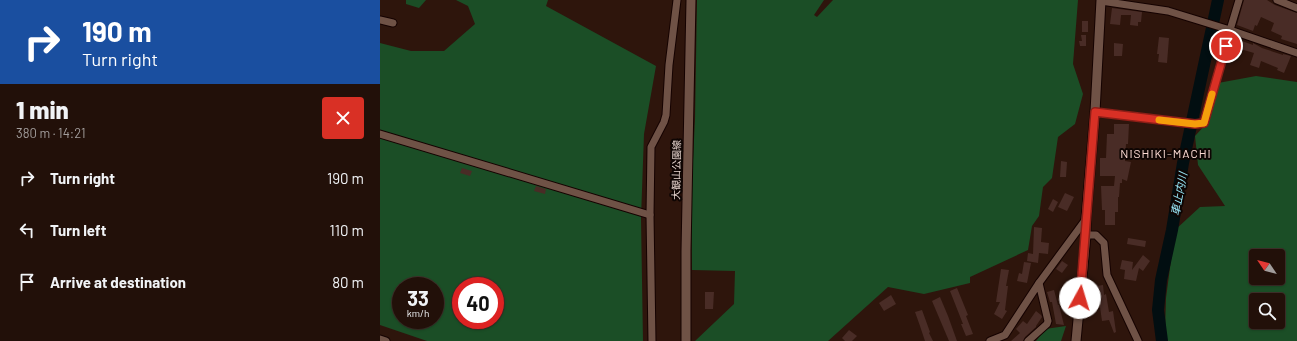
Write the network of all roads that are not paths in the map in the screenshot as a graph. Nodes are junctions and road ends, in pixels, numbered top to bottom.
1 (677, 0) edge
2 (691, 0) edge
3 (1102, 0) edge
4 (1240, 0) edge
5 (1277, 0) edge
6 (1297, 8) edge
7 (380, 20) edge
8 (393, 22) dead end
9 (1230, 30) junction
10 (1297, 53) edge
11 (1095, 112) junction
12 (380, 134) edge
13 (650, 215) junction
14 (1086, 220) junction
15 (1086, 235) junction
16 (1039, 283) junction
17 (380, 339) edge
18 (386, 341) edge
19 (652, 341) edge
20 (686, 341) edge
21 (990, 341) edge
22 (1028, 341) edge
23 (1076, 341) edge
24 (1138, 341) edge

1 - 13 street
2 - 20 street, 大観山公園線
3 - 9 street
3 - 11 street
4 - 9 street
5 - 6 street
7 - 8 street
9 - 10 street
9 - 11 street
11 - 14 street
12 - 13 street
13 - 19 street
14 - 15 street
14 - 16 street
15 - 23 street
15 - 24 street
16 - 21 street
16 - 22 street
17 - 18 street

